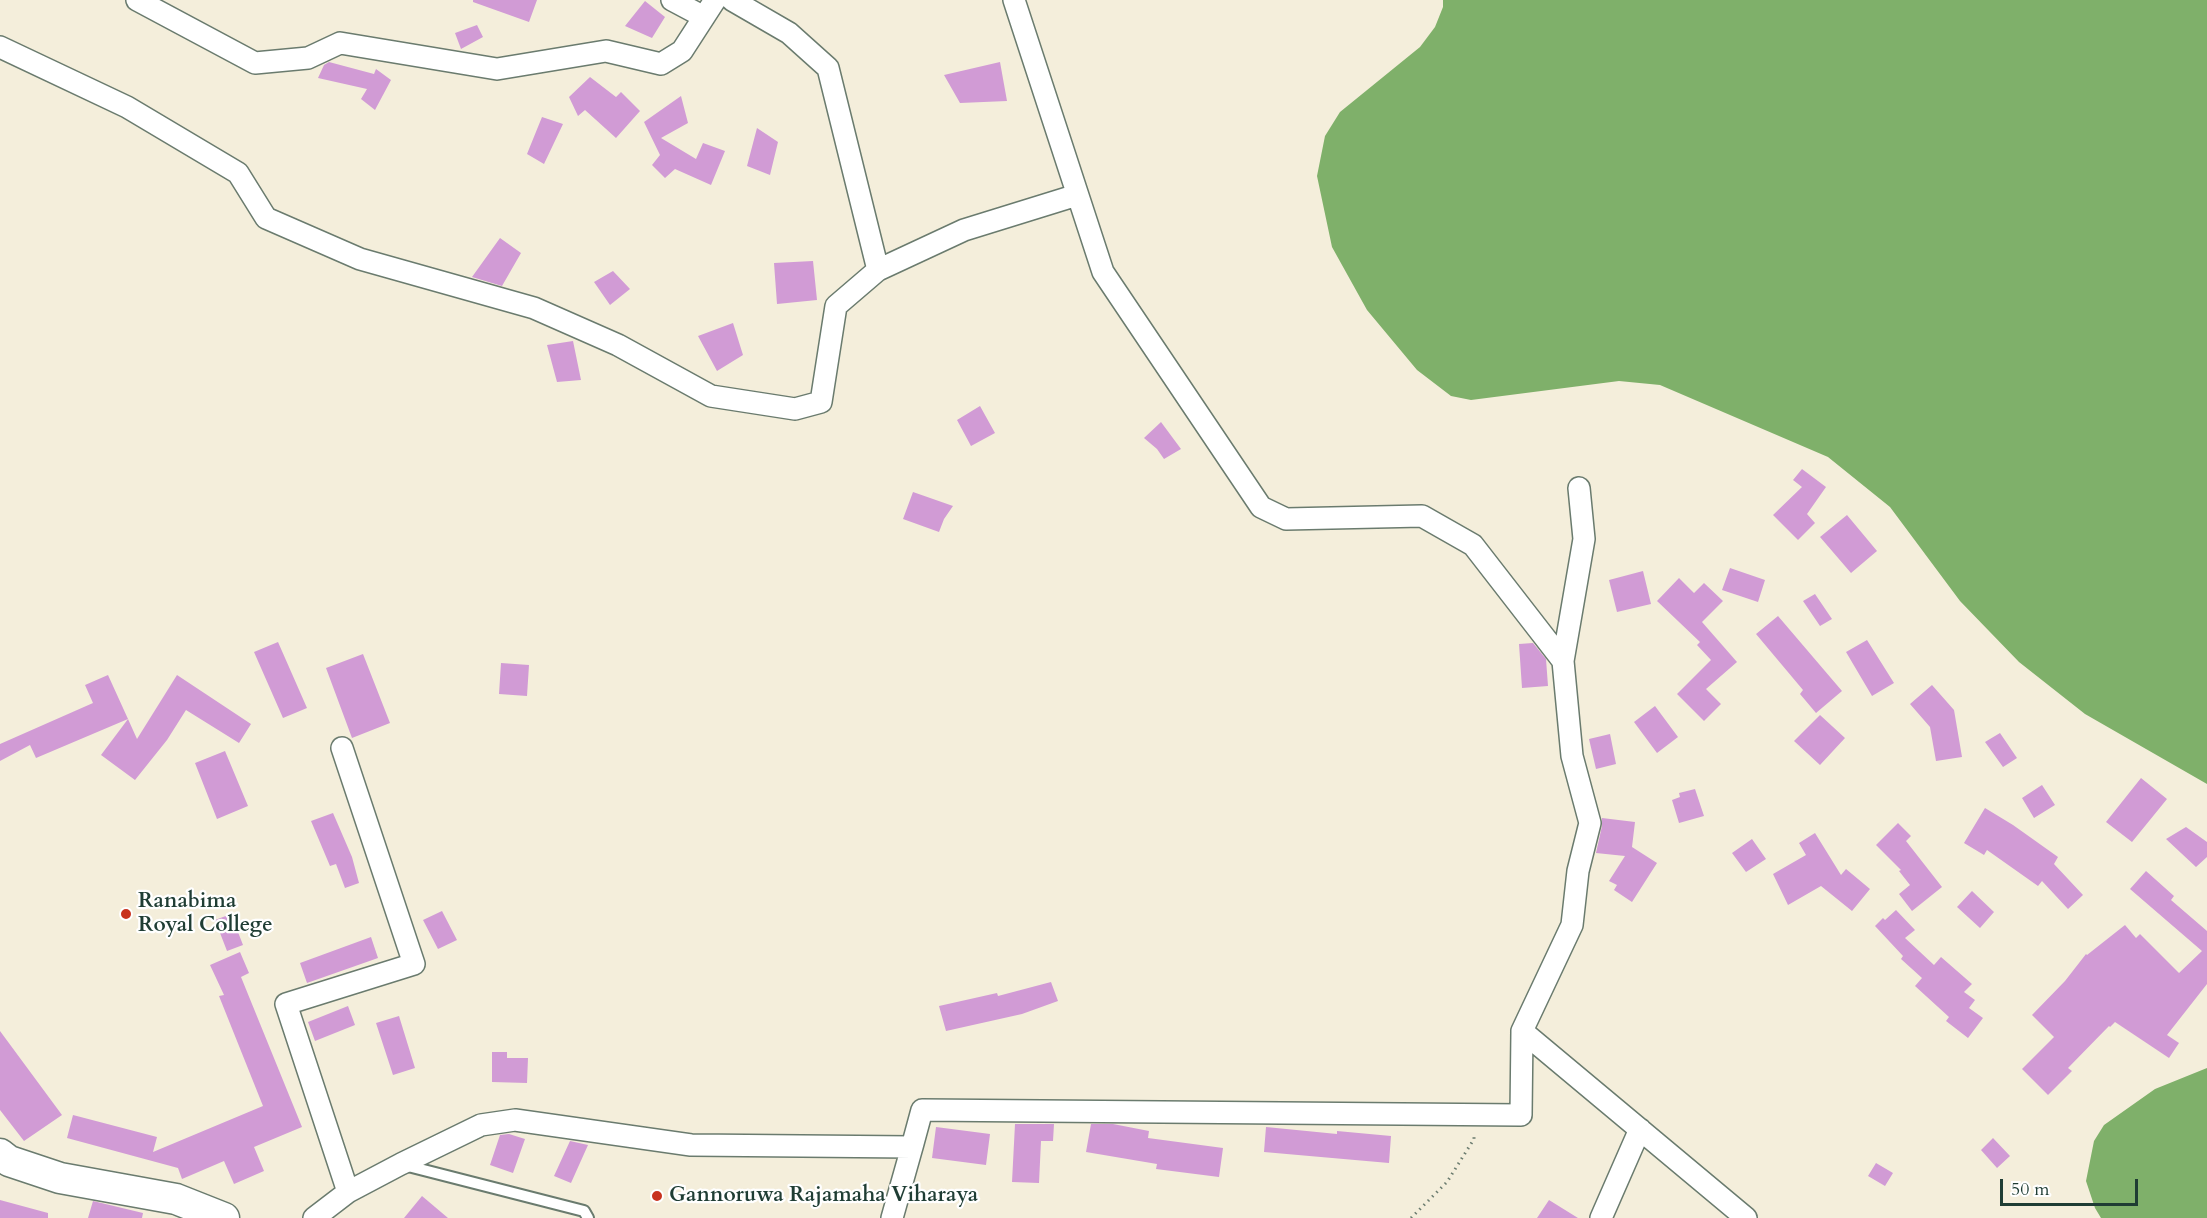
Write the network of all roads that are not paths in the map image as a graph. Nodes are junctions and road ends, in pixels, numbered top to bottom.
1 (137, 0) edge
2 (672, 0) edge
3 (732, 0) edge
4 (1014, 0) edge
5 (710, 8) edge
6 (0, 46) edge
7 (1077, 195) junction
8 (878, 270) junction
9 (1579, 488) dead end
10 (1563, 661) junction
11 (342, 748) dead end
12 (1522, 1030) junction
13 (1640, 1129) junction
14 (912, 1147) junction
15 (0, 1155) edge
16 (401, 1164) junction
17 (348, 1192) junction
18 (224, 1218) edge
19 (314, 1218) edge
20 (588, 1218) edge
21 (892, 1218) edge
22 (1601, 1218) edge
23 (1746, 1218) edge

1 - 5 street
2 - 5 street
3 - 8 street
4 - 7 street
6 - 8 street
7 - 8 street
7 - 10 street
9 - 10 street
10 - 12 street
11 - 17 street
12 - 13 street
12 - 14 street
13 - 22 street
13 - 23 street
14 - 16 street
14 - 21 street
15 - 18 street
16 - 17 street
16 - 20 lane
17 - 19 street

